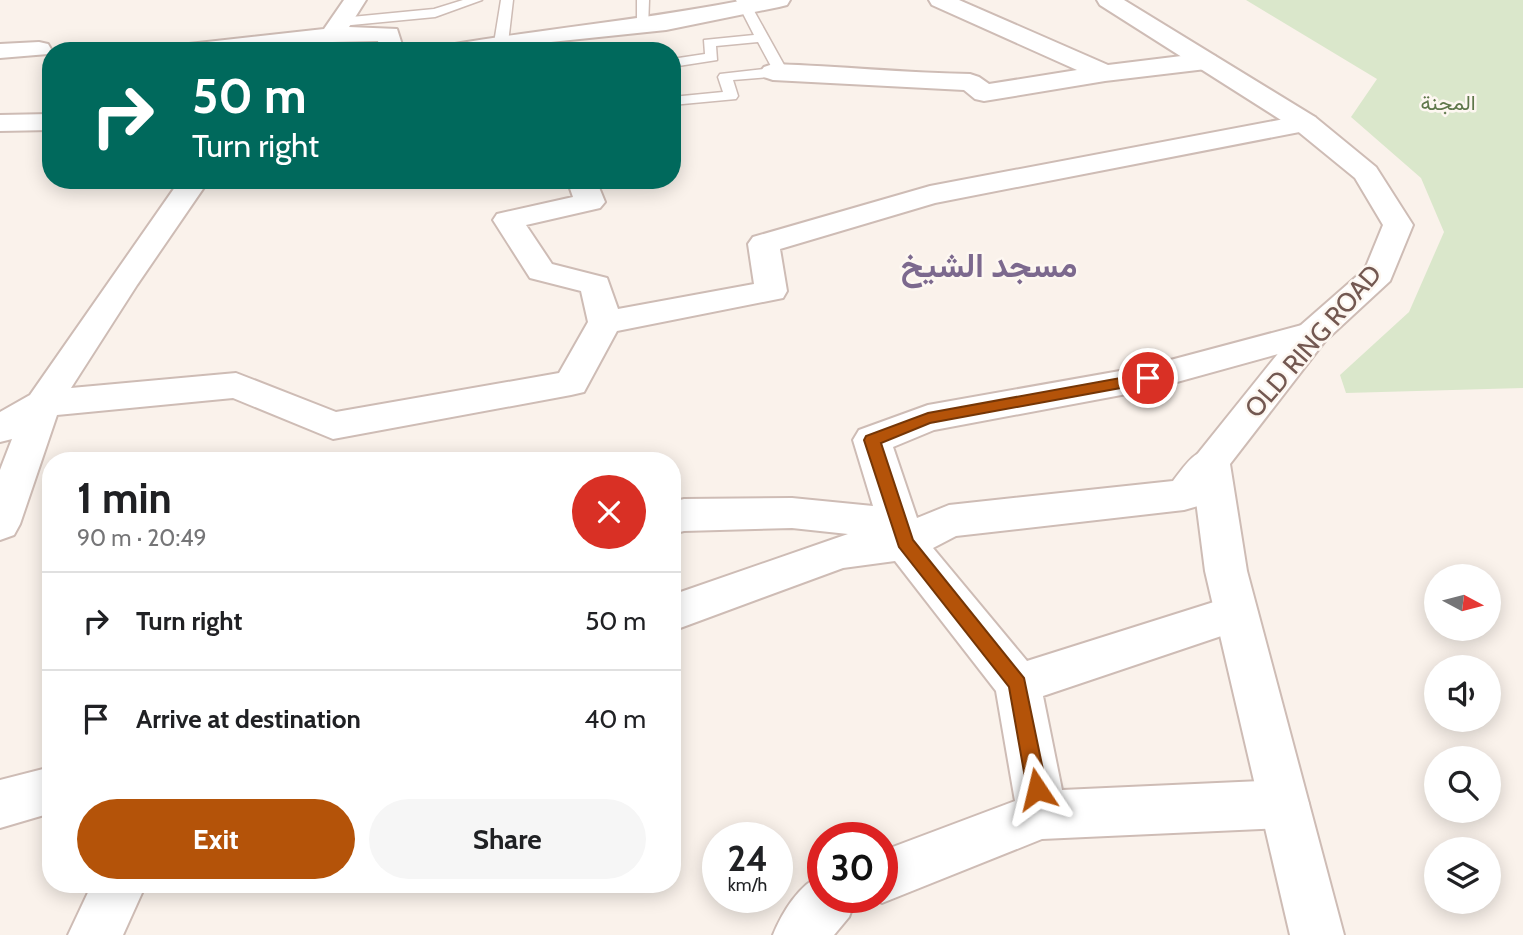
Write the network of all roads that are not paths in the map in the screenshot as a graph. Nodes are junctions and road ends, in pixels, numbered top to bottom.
1 (355, 0) edge
2 (476, 0) edge
3 (507, 0) edge
4 (643, 0) edge
5 (779, 0) edge
6 (940, 0) edge
7 (1108, 0) edge
8 (745, 3) edge
9 (650, 25) junction
10 (336, 28) junction
11 (763, 38) junction
12 (296, 42) edge
13 (390, 42) edge
14 (498, 42) edge
15 (526, 42) edge
16 (660, 42) edge
17 (39, 49) dead end
18 (0, 51) edge
19 (1206, 61) junction
20 (681, 62) edge
21 (777, 72) junction
22 (1105, 73) junction
23 (681, 100) edge
24 (42, 122) edge
25 (0, 123) edge
26 (1305, 123) junction
27 (189, 189) edge
28 (585, 189) edge
29 (605, 322) junction
30 (1313, 333) junction
31 (43, 404) junction
32 (0, 429) edge
33 (1210, 462) junction
34 (681, 516) edge
35 (0, 524) edge
36 (902, 533) junction
37 (681, 610) edge
38 (1236, 613) junction
39 (1018, 684) junction
40 (1284, 804) junction
41 (1042, 815) junction
42 (898, 871) edge
43 (116, 893) edge
44 (818, 913) edge
45 (95, 935) edge
46 (800, 935) edge
47 (1317, 935) edge

1 - 10 street
2 - 10 lane
3 - 14 lane
4 - 9 lane
5 - 8 street
6 - 22 street
7 - 19 street, OLD RING ROAD
8 - 9 street
8 - 11 lane
9 - 15 street
9 - 16 street
10 - 12 street
10 - 13 street
11 - 20 lane
11 - 21 lane
17 - 18 street
19 - 22 street
19 - 26 street, OLD RING ROAD
21 - 22 street
21 - 23 lane
24 - 25 street
26 - 29 street
26 - 30 street, OLD RING ROAD
27 - 31 street
28 - 29 street
29 - 31 street
30 - 33 street, OLD RING ROAD
30 - 36 street
31 - 32 street
31 - 35 street
33 - 36 street, OLD RING ROAD
33 - 38 street
34 - 36 street
36 - 37 street
36 - 39 street
38 - 39 street
38 - 40 street
39 - 41 street
40 - 41 street
40 - 47 street
41 - 42 street
43 - 45 street
44 - 46 street

